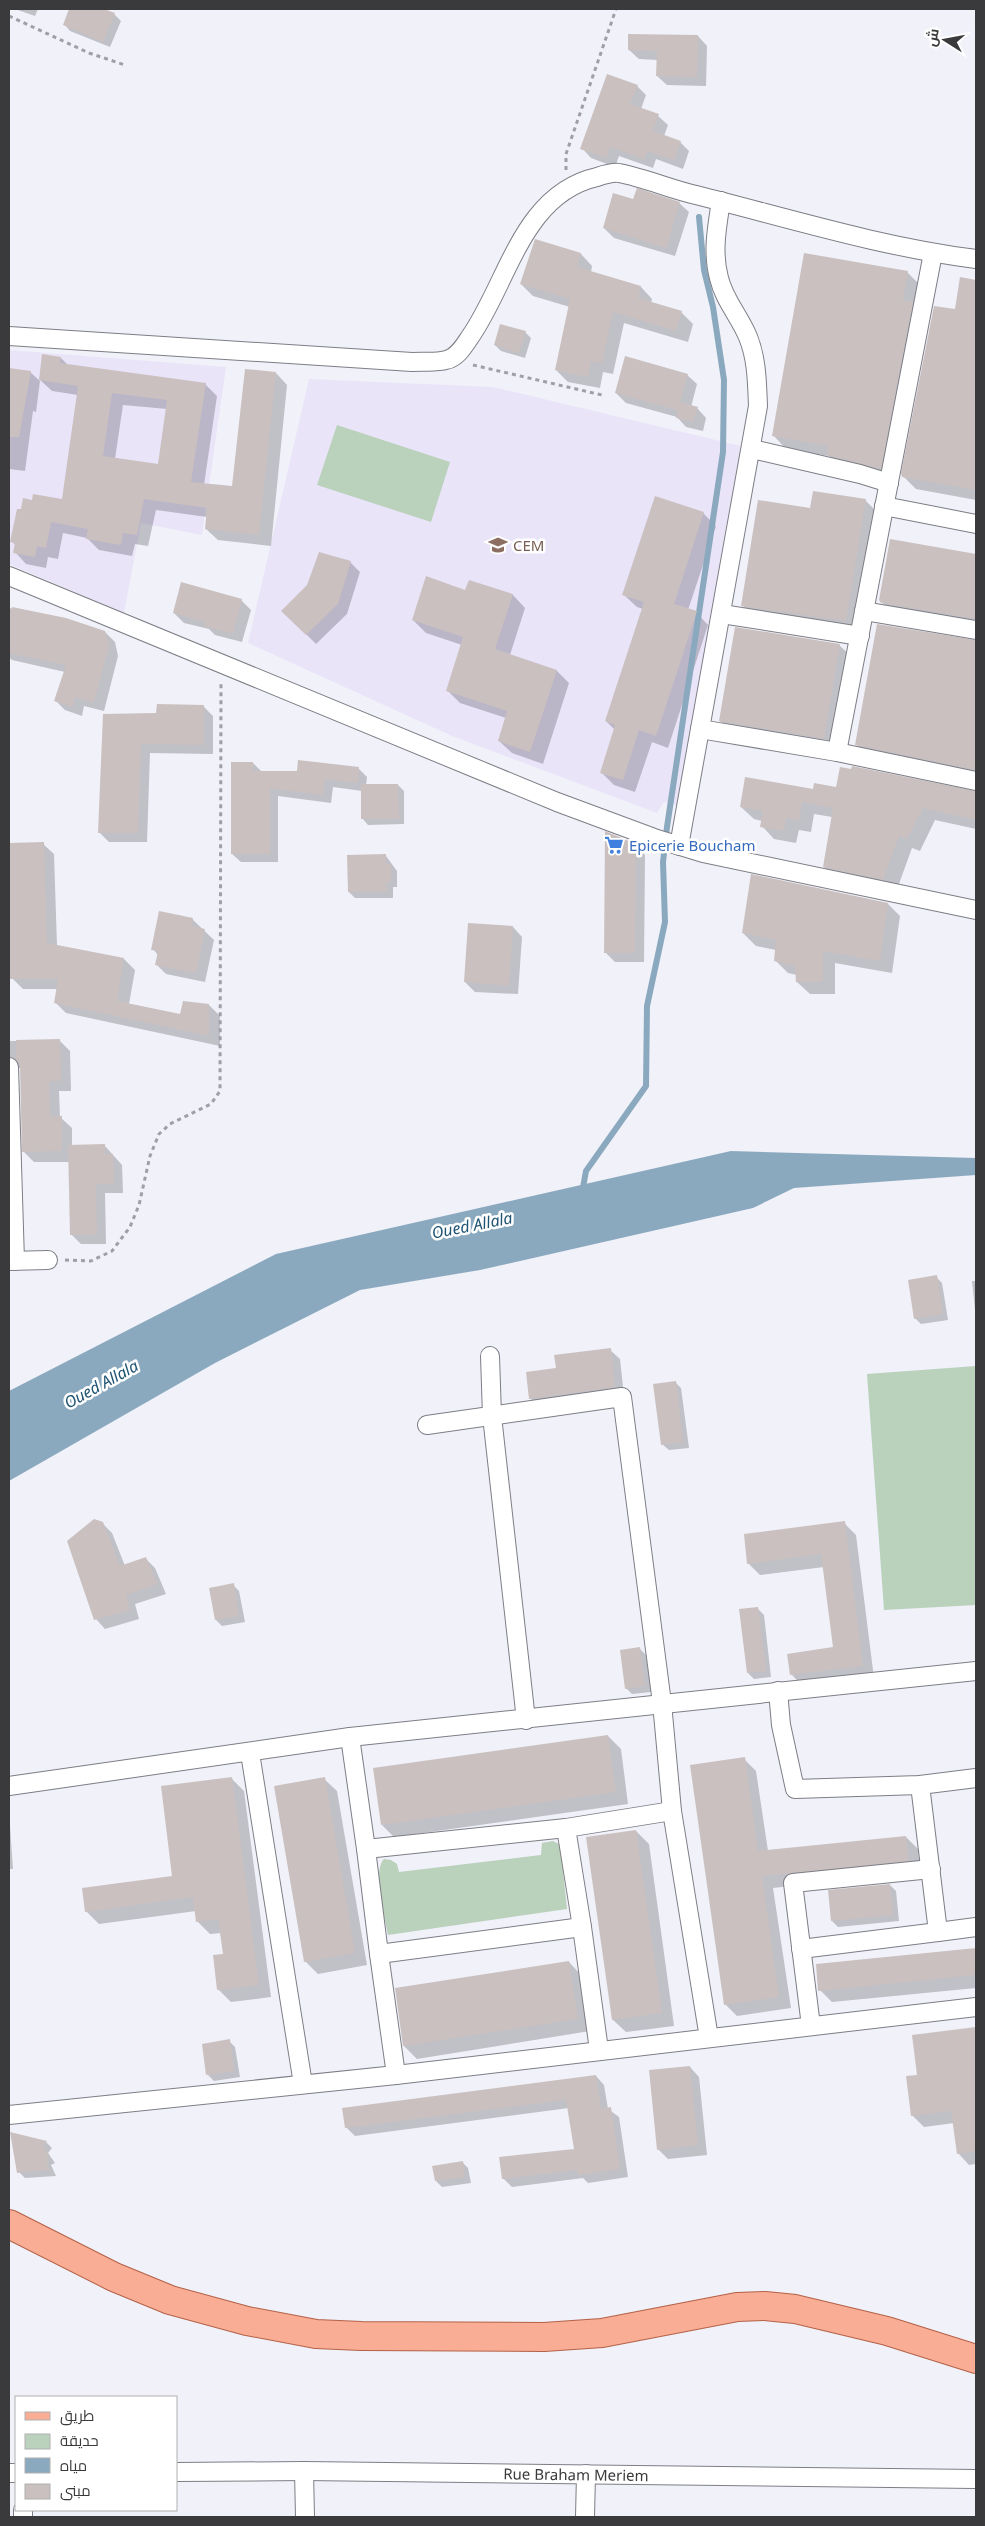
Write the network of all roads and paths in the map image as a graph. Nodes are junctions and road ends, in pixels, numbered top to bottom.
1 (616, 9) edge
2 (9, 16) edge
3 (125, 65) dead end
4 (566, 188) junction
5 (721, 201) junction
6 (933, 253) junction
7 (976, 259) edge
8 (9, 336) edge
9 (447, 360) junction
10 (602, 395) dead end
11 (752, 448) junction
12 (889, 483) junction
13 (884, 506) junction
14 (976, 524) edge
15 (9, 576) edge
16 (864, 611) junction
17 (722, 614) junction
18 (976, 630) edge
19 (860, 636) junction
20 (221, 662) junction
21 (700, 729) junction
22 (837, 752) junction
23 (976, 781) edge
24 (676, 845) junction
25 (976, 910) edge
26 (9, 1066) edge
27 (48, 1260) joint
28 (12, 1261) edge
29 (490, 1356) dead end
30 (492, 1416) junction
31 (427, 1425) dead end
32 (976, 1671) edge
33 (778, 1691) junction
34 (662, 1703) junction
35 (526, 1720) junction
36 (350, 1737) junction
37 (250, 1753) junction
38 (976, 1778) edge
39 (920, 1785) junction
40 (9, 1786) edge
41 (672, 1811) junction
42 (566, 1828) junction
43 (366, 1849) junction
44 (931, 1869) junction
45 (582, 1927) junction
46 (976, 1927) edge
47 (938, 1932) junction
48 (802, 1949) junction
49 (379, 1954) junction
50 (976, 2006) edge
51 (811, 2026) junction
52 (709, 2038) junction
53 (599, 2050) junction
54 (396, 2076) junction
55 (303, 2084) junction
56 (9, 2115) edge
57 (9, 2224) edge
58 (976, 2359) edge
59 (304, 2471) junction
60 (178, 2472) edge
61 (586, 2474) junction
62 (976, 2479) edge
63 (305, 2517) edge
64 (586, 2517) edge

1 - 4 path
2 - 3 path
4 - 5 street
4 - 9 street
5 - 6 street
5 - 11 street
6 - 7 street
6 - 12 street
8 - 9 street
9 - 10 path
11 - 12 street
11 - 17 street
12 - 13 street
13 - 14 street
13 - 16 street
15 - 20 street
16 - 18 street
16 - 19 street
17 - 19 street
17 - 21 street
19 - 22 street
20 - 24 street
20 - 27 path
21 - 22 street
21 - 24 street
22 - 23 street
24 - 25 street
26 - 28 street
27 - 28 street
29 - 30 street
30 - 31 street
30 - 34 street
30 - 35 street
32 - 33 street
33 - 34 street
33 - 39 street
34 - 35 street
34 - 41 street
35 - 36 street
36 - 37 street
36 - 43 street
37 - 40 street
37 - 55 street
38 - 39 street
39 - 44 street
41 - 42 street
41 - 52 street
42 - 43 street
42 - 45 street
43 - 49 street
44 - 47 street
44 - 48 street
45 - 49 street
45 - 53 street
46 - 47 street
47 - 48 street
48 - 51 street
49 - 54 street
50 - 51 street
51 - 52 street
52 - 53 street
53 - 54 street
54 - 55 street
55 - 56 street
57 - 58 main road
59 - 60 street, Rue Braham Meriem
59 - 61 street, Rue Braham Meriem
59 - 63 street
61 - 62 street, Rue Braham Meriem
61 - 64 street

